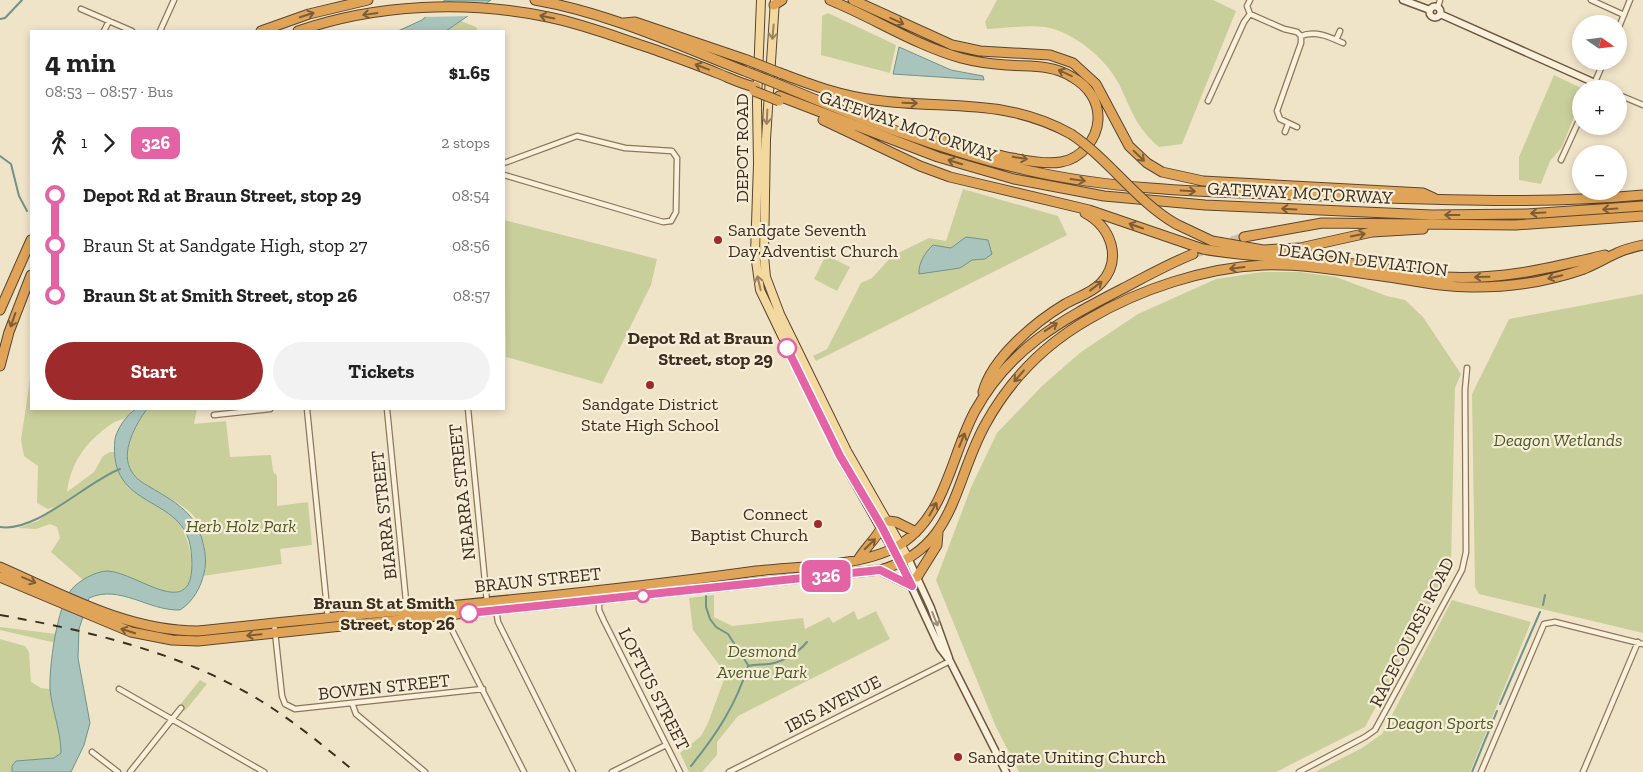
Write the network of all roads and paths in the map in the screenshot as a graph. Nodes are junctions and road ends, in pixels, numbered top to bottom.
1 (174, 0) edge
2 (368, 0) edge
3 (535, 0) edge
4 (761, 0) edge
5 (830, 0) edge
6 (853, 0) edge
7 (1250, 0) edge
8 (1402, 0) edge
9 (1440, 0) edge
10 (1591, 0) edge
11 (1630, 0) edge
12 (777, 2) edge
13 (1438, 7) junction
14 (80, 9) dead end
15 (1430, 10) junction
16 (1250, 14) junction
17 (1440, 14) junction
18 (1624, 15) joint
19 (109, 21) junction
20 (622, 24) junction
21 (104, 30) edge
22 (130, 30) edge
23 (160, 30) edge
24 (264, 30) edge
25 (301, 30) edge
26 (1340, 31) dead end
27 (1301, 36) junction
28 (1336, 40) junction
29 (1343, 43) dead end
30 (1581, 80) edge
31 (1627, 98) edge
32 (779, 99) junction
33 (1208, 101) dead end
34 (1643, 105) edge
35 (1288, 124) junction
36 (1298, 127) dead end
37 (1285, 132) dead end
38 (1572, 135) edge
39 (929, 143) junction
40 (1561, 160) dead end
41 (505, 163) edge
42 (505, 175) edge
43 (1643, 195) edge
44 (1439, 200) junction
45 (1643, 206) edge
46 (1076, 208) junction
47 (1643, 216) edge
48 (671, 221) junction
49 (1495, 225) junction
50 (675, 226) dead end
51 (1244, 237) tunnel mouth
52 (30, 242) edge
53 (1643, 245) edge
54 (1616, 253) junction
55 (1193, 254) tunnel mouth
56 (30, 278) edge
57 (0, 310) edge
58 (0, 366) edge
59 (1467, 368) dead end
60 (982, 400) junction
61 (261, 410) edge
62 (307, 410) edge
63 (387, 410) edge
64 (468, 410) edge
65 (214, 415) dead end
66 (885, 524) junction
67 (916, 532) junction
68 (938, 532) junction
69 (897, 547) junction
70 (858, 560) junction
71 (904, 560) junction
72 (0, 567) edge
73 (880, 570) junction
74 (0, 577) edge
75 (917, 577) junction
76 (912, 586) junction
77 (602, 590) junction
78 (56, 596) junction
79 (599, 600) junction
80 (487, 602) junction
81 (496, 610) junction
82 (408, 614) junction
83 (449, 615) junction
84 (328, 618) junction
85 (275, 628) junction
86 (1641, 643) edge
87 (950, 662) junction
88 (483, 689) junction
89 (119, 690) dead end
90 (352, 703) junction
91 (182, 708) dead end
92 (173, 719) junction
93 (666, 745) junction
94 (92, 752) dead end
95 (118, 772) edge
96 (130, 772) edge
97 (264, 772) edge
98 (425, 772) edge
99 (524, 772) edge
100 (573, 772) edge
101 (612, 772) edge
102 (680, 772) edge
103 (729, 772) edge
104 (1006, 772) edge
105 (1299, 772) edge
106 (1481, 772) edge
107 (1583, 772) edge

1 - 23 street
24 -> 2 highway
3 - 20 highway, GATEWAY MOTORWAY
66 -> 4 main road, DEPOT ROAD
39 -> 5 highway
6 -> 44 highway
7 - 16 street
8 - 15 main road
9 - 13 street
10 - 18 street
11 - 18 street
12 -> 66 main road, DEPOT ROAD
13 - 15 main road
13 - 17 main road
14 - 19 street
15 - 17 main road
16 - 27 street
16 - 33 street
17 - 30 main road
19 - 21 street
19 - 22 street
20 - 39 highway, GATEWAY MOTORWAY, bridge
20 -> 49 highway, bridge
32 -> 25 highway, GATEWAY MOTORWAY
26 - 28 street
27 - 28 street
27 - 35 street
28 - 29 street
31 - 34 street
45 -> 32 highway, GATEWAY MOTORWAY
32 - 46 highway
35 - 36 street
35 - 37 street
38 - 40 street
39 -> 44 highway, GATEWAY MOTORWAY
41 - 48 street
42 - 48 street
43 - 44 highway, GATEWAY MOTORWAY
54 -> 46 highway
60 -> 46 highway
47 - 49 highway, DEAGON DEVIATION
48 - 50 street
49 - 51 highway, DEAGON DEVIATION
52 - 57 highway
53 - 54 highway, DEAGON DEVIATION
54 -> 68 highway, DEAGON DEVIATION
60 -> 55 highway
56 -> 58 highway
59 - 105 street, RACECOURSE ROAD
67 -> 60 highway
61 - 65 street
62 - 84 street
63 - 82 street, BIARRA STREET
64 - 80 street, NEARRA STREET
66 - 67 highway
66 - 69 main road, DEPOT ROAD
70 -> 66 highway
67 - 69 highway
68 - 71 highway, DEAGON DEVIATION
68 - 75 highway
69 - 70 highway, BRAUN STREET
69 - 71 main road, DEPOT ROAD
70 - 77 highway, BRAUN STREET
71 - 73 highway, DEAGON DEVIATION
71 - 75 main road
71 - 76 main road
72 -> 78 highway
73 - 76 highway
73 - 79 highway, BRAUN STREET
74 - 78 highway
75 -> 87 main road
76 - 87 main road
77 - 79 street
77 - 80 highway, BRAUN STREET
78 - 85 highway, BRAUN STREET
79 - 81 highway, BRAUN STREET
79 - 93 street, LOFTUS STREET
80 - 82 highway, BRAUN STREET
81 - 83 highway, BRAUN STREET
81 - 100 street
82 - 83 highway, BRAUN STREET
82 - 84 highway, BRAUN STREET
82 - 85 highway, BRAUN STREET
83 - 88 street
84 - 85 highway, BRAUN STREET
85 - 90 street, BOWEN STREET
86 - 106 street
86 - 107 street
87 - 103 street, IBIS AVENUE
87 - 104 main road
88 - 90 street, BOWEN STREET
88 - 99 street
89 - 92 street
90 - 98 street
91 - 92 street
92 - 96 street
92 - 97 street
93 - 101 street
93 - 102 street, LOFTUS STREET
94 - 95 street

